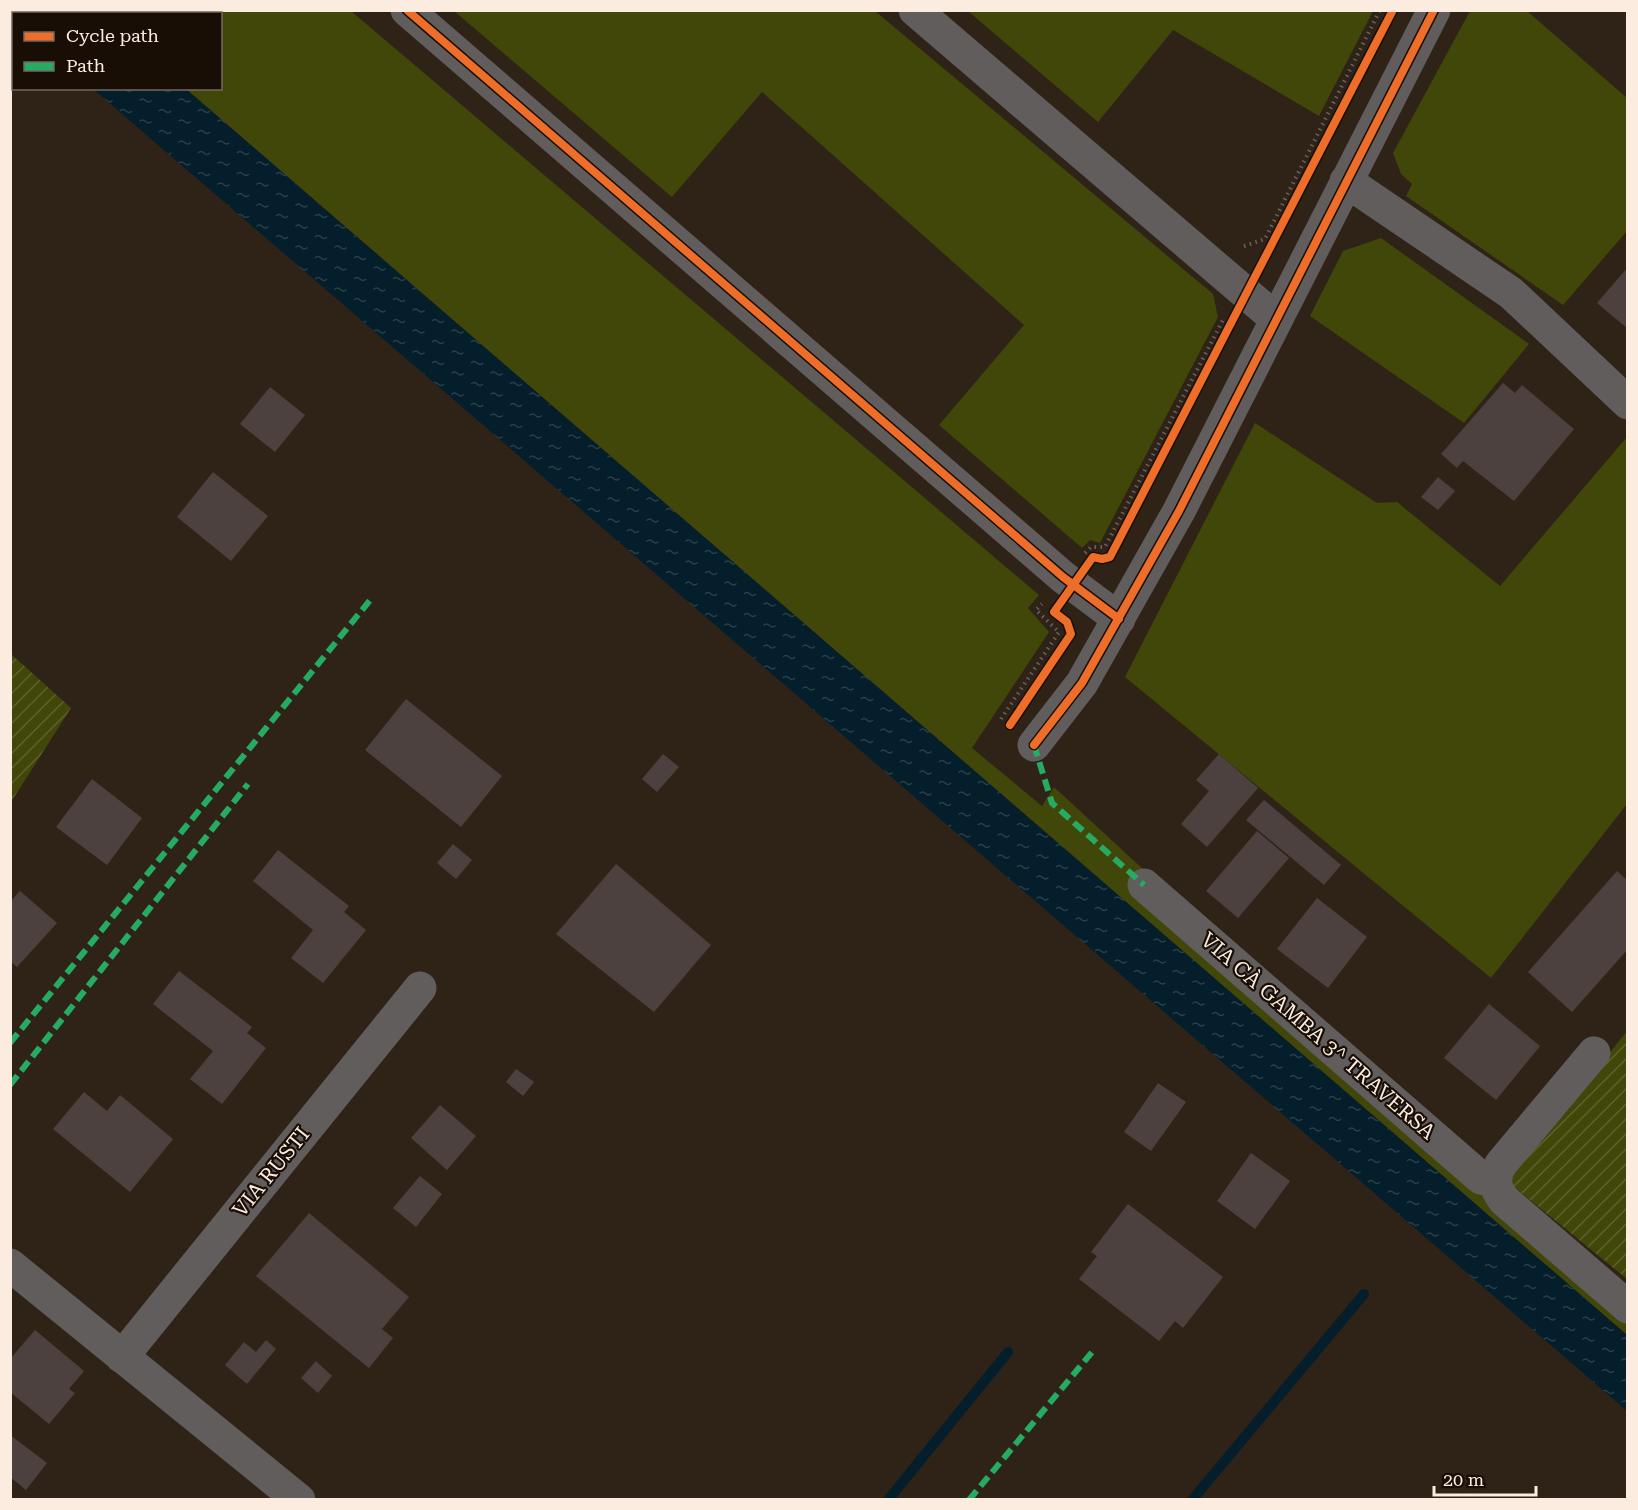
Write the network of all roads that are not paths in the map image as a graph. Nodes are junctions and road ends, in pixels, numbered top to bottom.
1 (408, 10) edge
2 (915, 10) edge
3 (1434, 10) edge
4 (1346, 180) junction
5 (1276, 319) junction
6 (1628, 403) edge
7 (1119, 620) junction
8 (1034, 745) dead end
9 (1144, 885) dead end
10 (420, 988) dead end
11 (1594, 1053) dead end
12 (1495, 1180) junction
13 (10, 1265) edge
14 (1628, 1306) edge
15 (122, 1357) junction
16 (299, 1500) edge

1 - 7 street
2 - 5 street
3 - 4 street
4 - 5 street
4 - 6 street
5 - 7 street
7 - 8 street
9 - 12 street, VIA CÀ GAMBA 3^ TRAVERSA
10 - 15 street, VIA RUSTI
11 - 12 street
12 - 14 street
13 - 15 street
15 - 16 street

